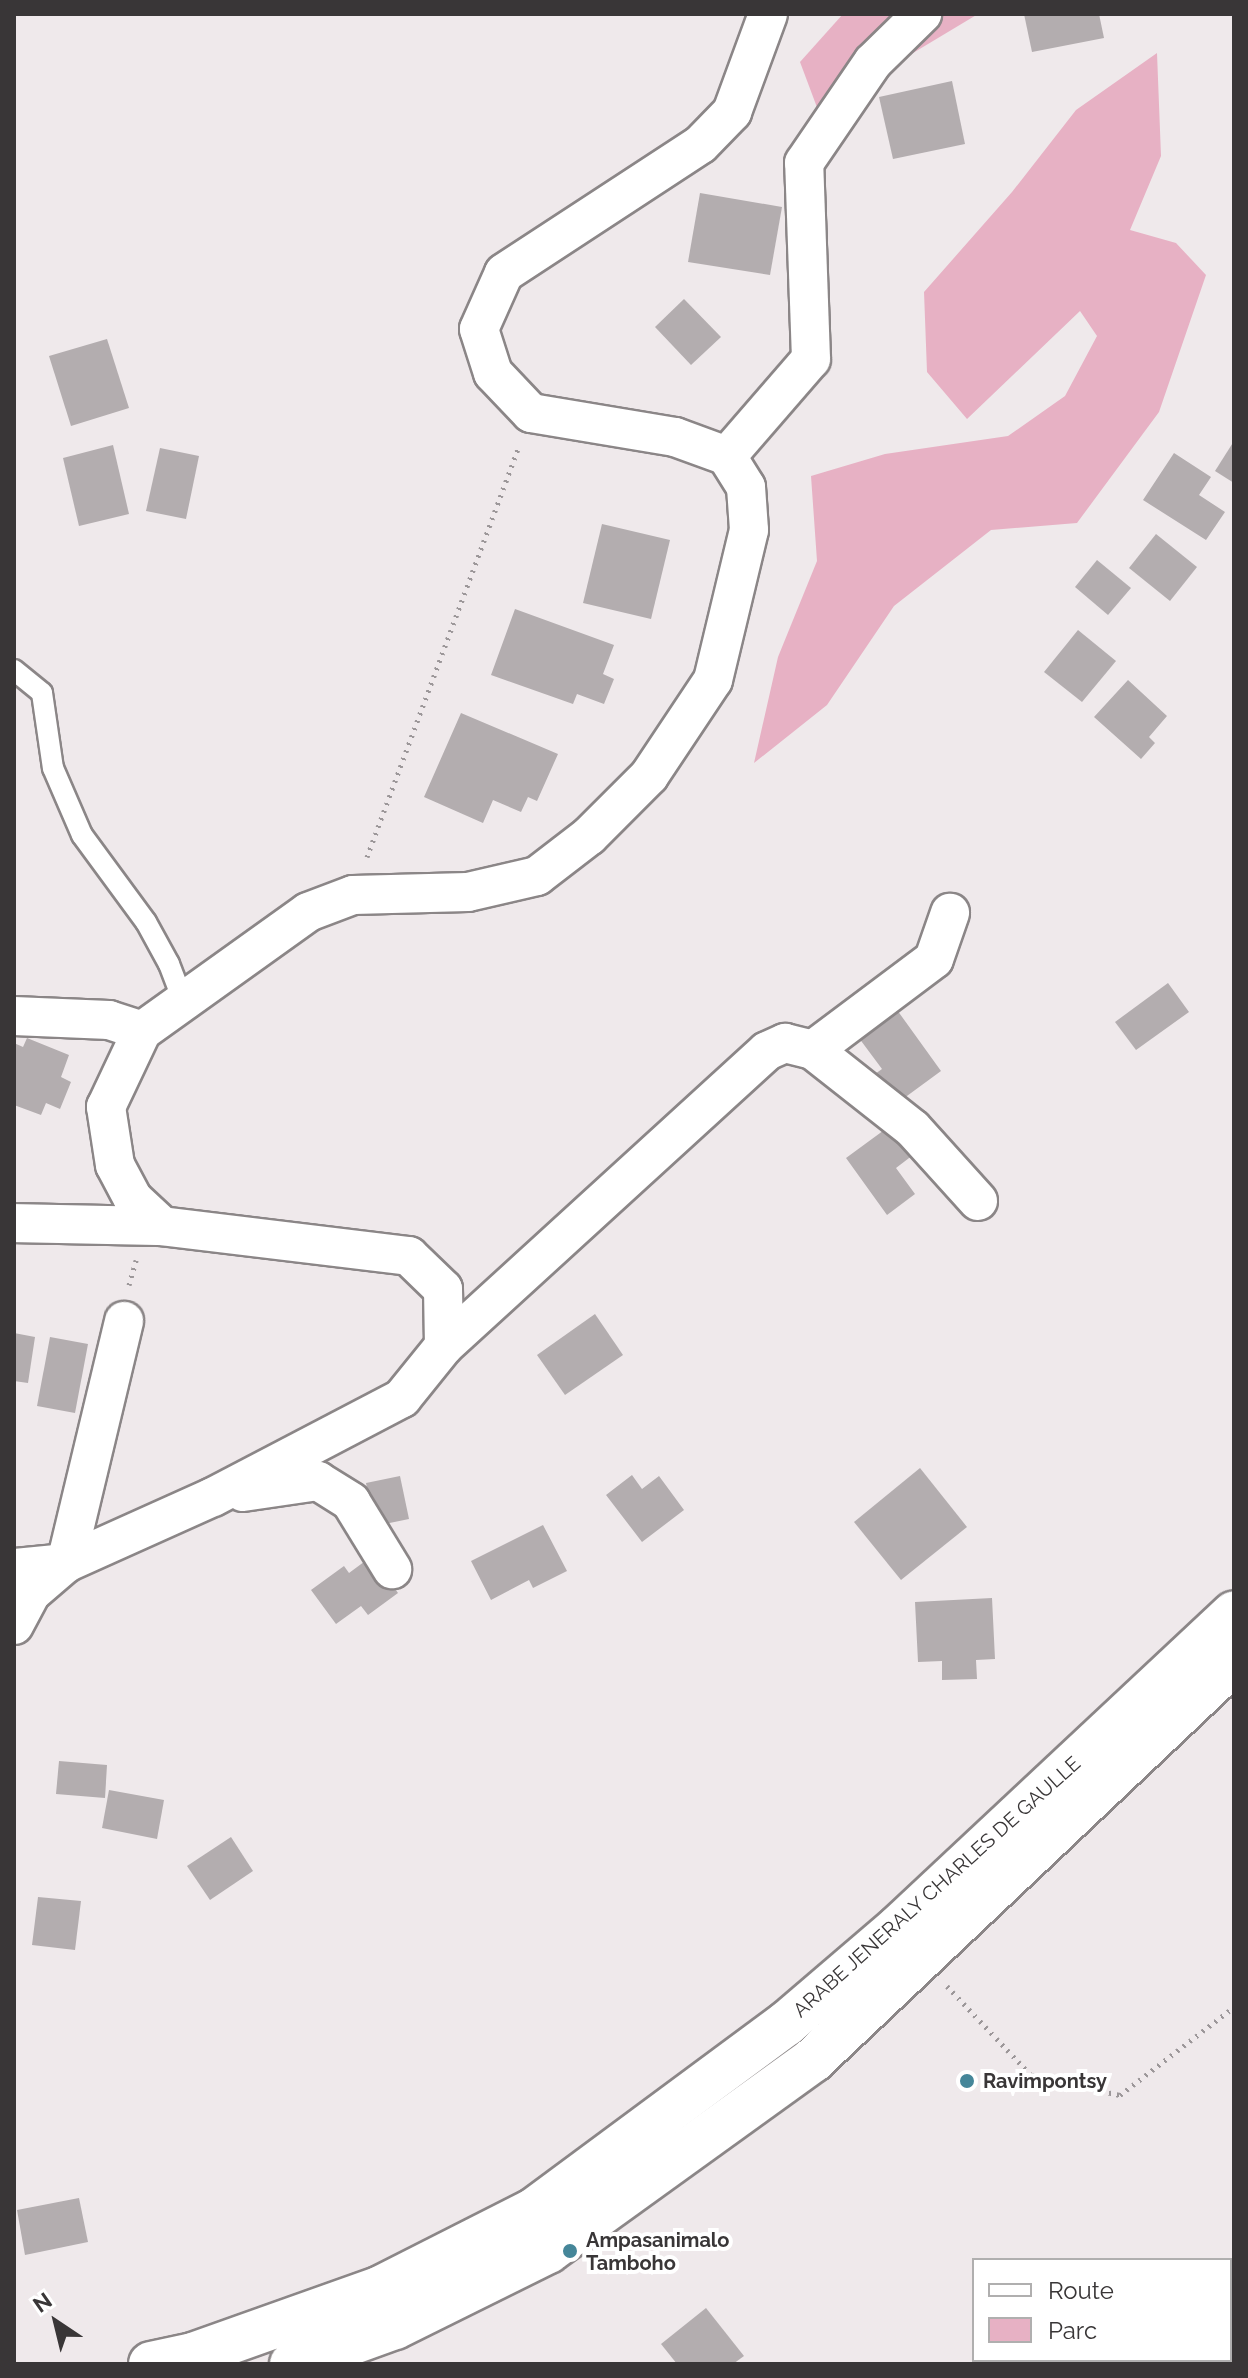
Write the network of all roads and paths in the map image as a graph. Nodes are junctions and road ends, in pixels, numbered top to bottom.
1 (768, 14) edge
2 (922, 14) edge
3 (531, 413) junction
4 (727, 456) junction
5 (14, 670) edge
6 (353, 895) junction
7 (950, 913) dead end
8 (183, 1001) junction
9 (14, 1016) edge
10 (142, 1031) junction
11 (813, 1050) junction
12 (978, 1201) dead end
13 (14, 1223) edge
14 (150, 1238) junction
15 (125, 1309) joint
16 (444, 1346) junction
17 (213, 1497) junction
18 (66, 1563) junction
19 (14, 1568) edge
20 (392, 1569) dead end
21 (1234, 1613) edge
22 (14, 1625) edge
23 (1234, 1662) edge
24 (920, 1956) junction
25 (1234, 2007) edge
26 (151, 2364) edge
27 (292, 2364) edge

1 - 3 street
2 - 4 street
3 - 4 street
3 - 6 path
4 - 6 street
5 - 8 lane
6 - 8 street
7 - 11 street
8 - 10 street
9 - 10 street
10 - 14 street
11 - 12 street
11 - 16 street
13 - 14 street
14 - 15 path
14 - 16 street
15 - 18 street
16 - 17 street
17 - 18 street
17 - 20 street
18 - 19 street
18 - 22 street
21 - 26 street, ARABE JENERALY CHARLES DE GAULLE
23 - 24 street, ARABE JENERALY CHARLES DE GAULLE
24 - 25 path
24 - 27 street, ARABE JENERALY CHARLES DE GAULLE

